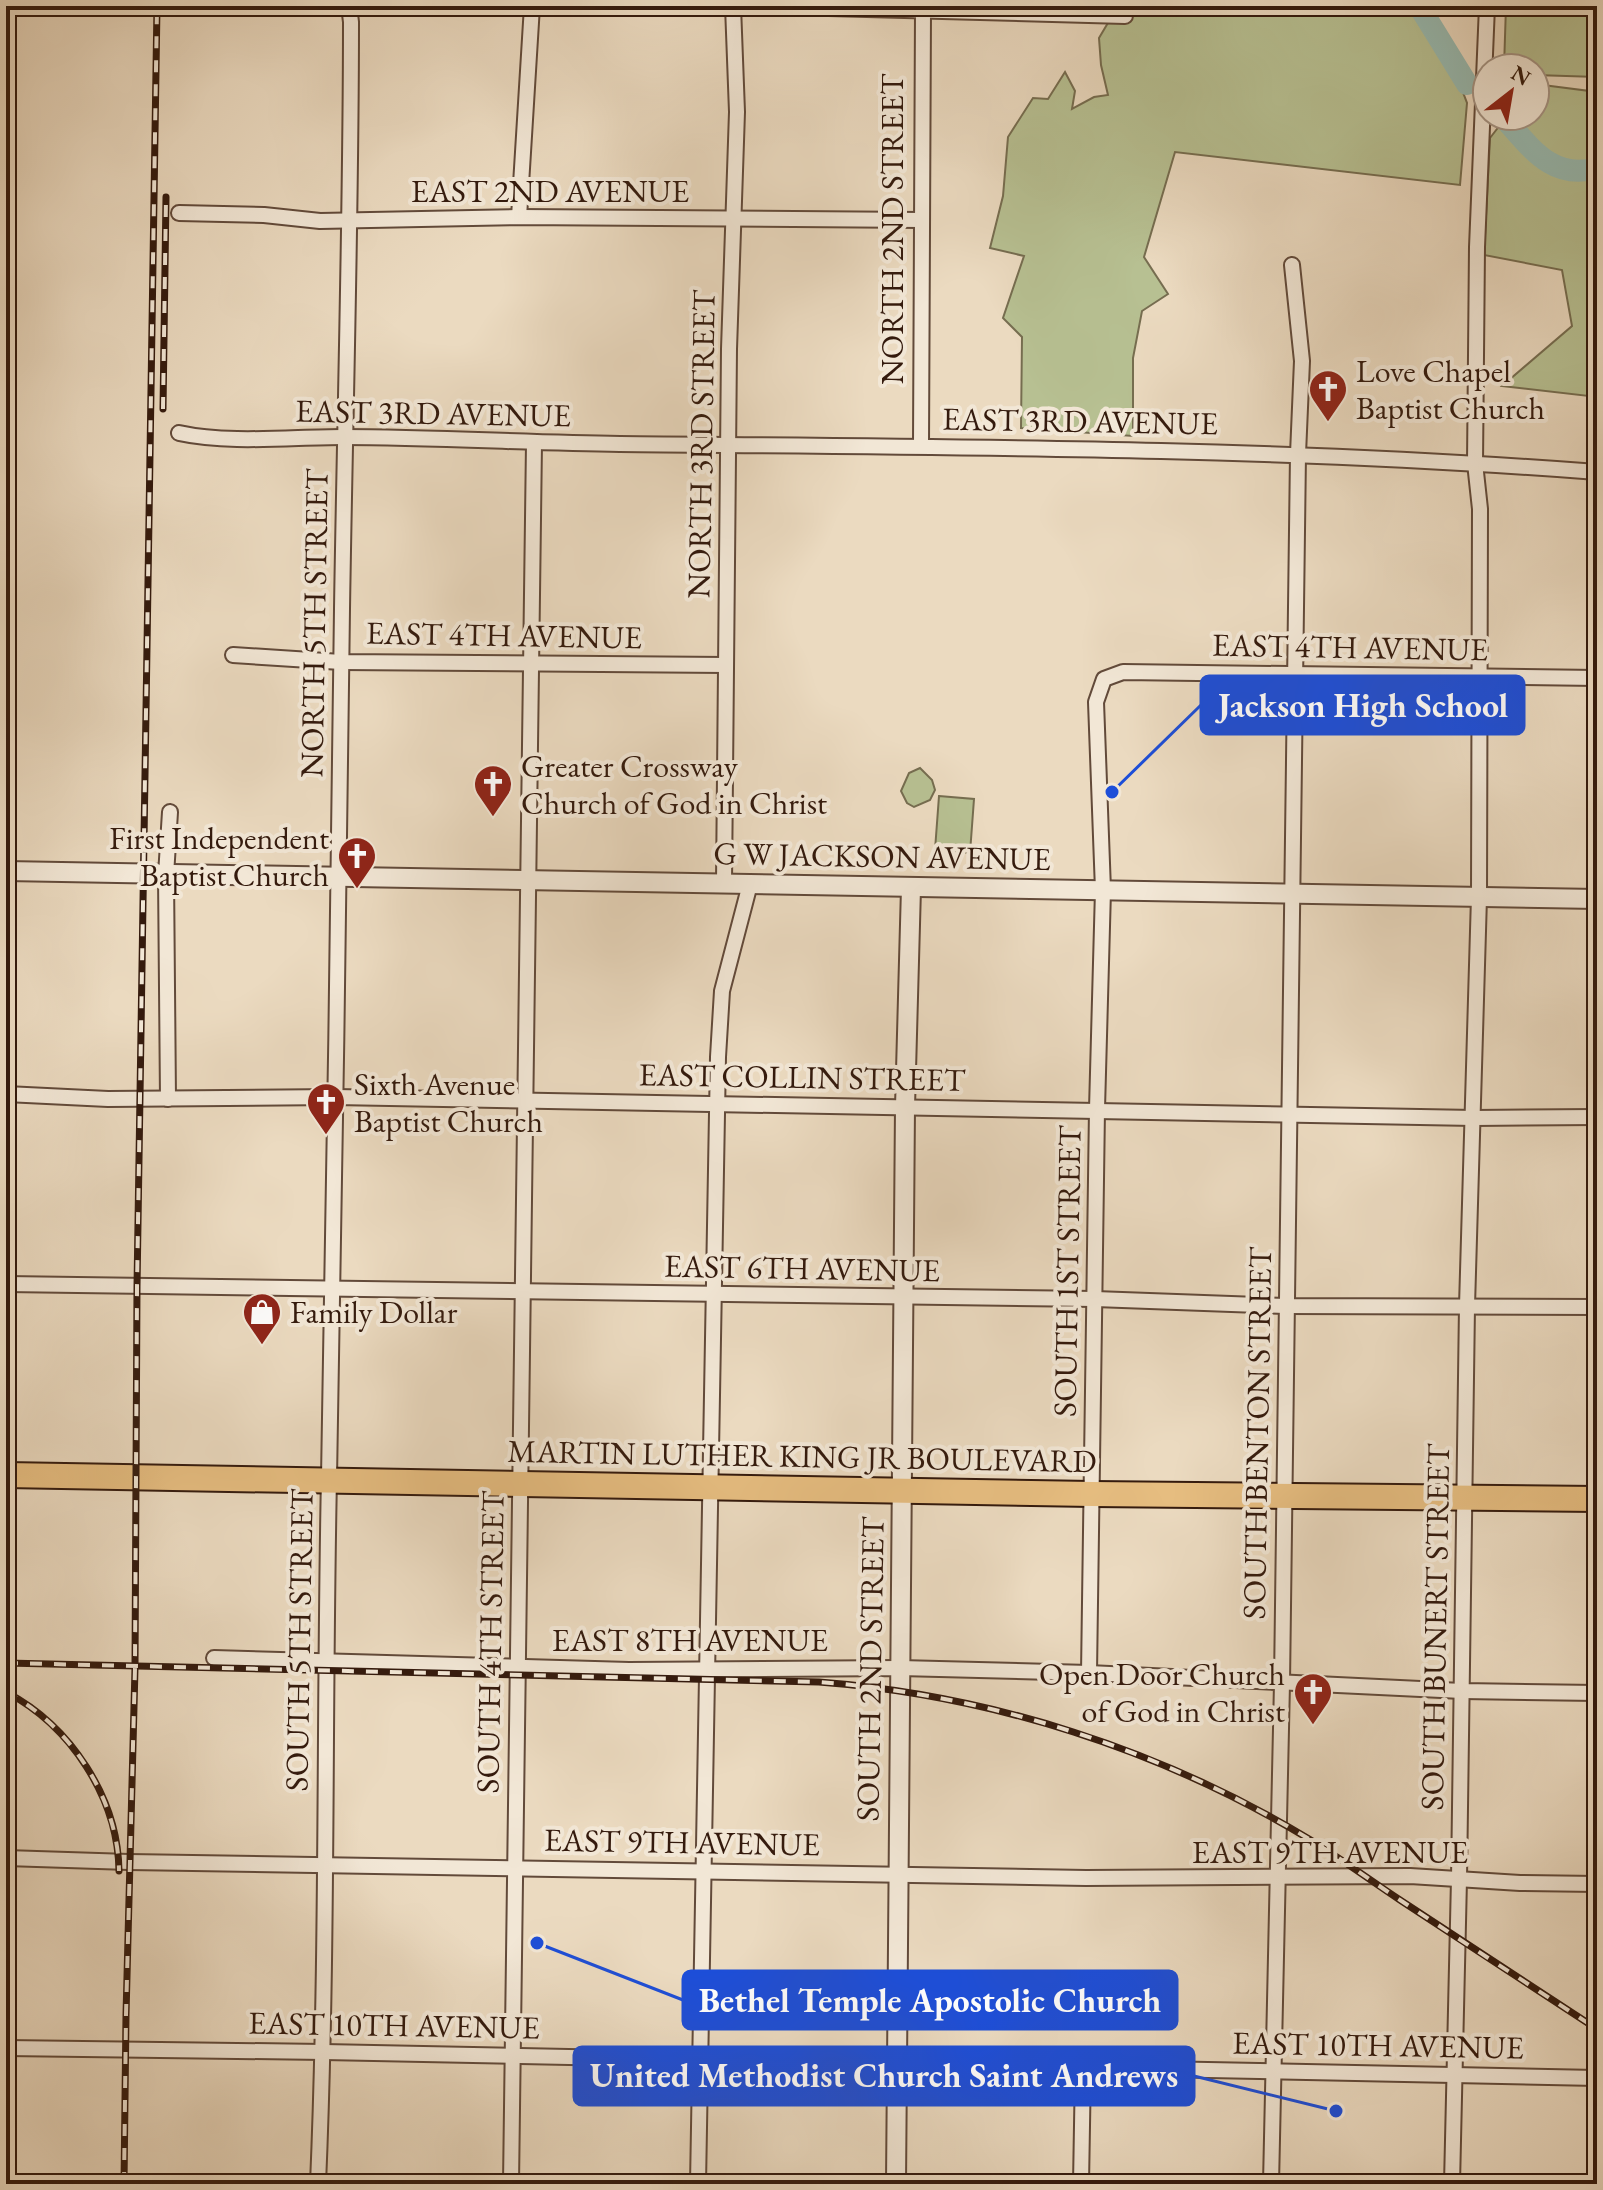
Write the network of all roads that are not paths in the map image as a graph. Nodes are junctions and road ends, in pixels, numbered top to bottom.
1 (349, 6) edge
2 (532, 6) edge
3 (733, 6) edge
4 (755, 6) edge
5 (1487, 6) edge
6 (923, 11) junction
7 (1125, 16) dead end
8 (179, 213) dead end
9 (519, 217) junction
10 (733, 220) junction
11 (922, 220) junction
12 (351, 221) junction
13 (1292, 265) dead end
14 (179, 433) dead end
15 (345, 437) junction
16 (534, 443) junction
17 (728, 445) junction
18 (921, 446) junction
19 (1298, 454) junction
20 (1475, 463) junction
21 (1597, 472) edge
22 (233, 655) dead end
23 (341, 662) junction
24 (531, 664) junction
25 (726, 665) junction
26 (1296, 675) junction
27 (1479, 677) junction
28 (1597, 678) edge
29 (1104, 679) joint
30 (170, 812) dead end
31 (6, 871) edge
32 (166, 875) junction
33 (339, 877) junction
34 (526, 880) junction
35 (724, 883) junction
36 (750, 884) junction
37 (911, 888) junction
38 (1103, 890) junction
39 (1294, 895) junction
40 (1479, 897) junction
41 (1597, 899) edge
42 (6, 1094) edge
43 (336, 1097) junction
44 (168, 1099) junction
45 (526, 1101) junction
46 (717, 1105) junction
47 (905, 1107) junction
48 (1097, 1109) junction
49 (1289, 1114) junction
50 (1597, 1117) edge
51 (1474, 1118) junction
52 (6, 1284) edge
53 (333, 1289) junction
54 (523, 1292) junction
55 (715, 1295) junction
56 (903, 1297) junction
57 (1095, 1299) junction
58 (1286, 1306) junction
59 (1467, 1306) junction
60 (1597, 1307) edge
61 (6, 1475) edge
62 (329, 1480) junction
63 (520, 1483) junction
64 (710, 1486) junction
65 (902, 1490) junction
66 (1092, 1494) junction
67 (1282, 1496) junction
68 (1465, 1496) junction
69 (1597, 1499) edge
70 (214, 1658) dead end
71 (326, 1661) junction
72 (516, 1667) junction
73 (900, 1668) junction
74 (707, 1669) junction
75 (1089, 1673) junction
76 (1282, 1683) junction
77 (1462, 1691) junction
78 (1597, 1693) edge
79 (6, 1858) edge
80 (324, 1865) junction
81 (515, 1868) junction
82 (704, 1872) junction
83 (898, 1873) junction
84 (1277, 1879) junction
85 (1459, 1879) junction
86 (1597, 1884) edge
87 (6, 2048) edge
88 (324, 2052) junction
89 (512, 2056) junction
90 (700, 2060) junction
91 (898, 2064) junction
92 (1083, 2067) junction
93 (1274, 2071) junction
94 (1456, 2074) junction
95 (1597, 2078) edge
96 (318, 2184) edge
97 (511, 2184) edge
98 (698, 2184) edge
99 (896, 2184) edge
100 (1081, 2184) edge
101 (1271, 2184) edge
102 (1452, 2184) edge

1 - 12 street, NORTH 5TH STREET
2 - 9 street
3 - 10 street, NORTH 3RD STREET
4 - 6 street
5 - 20 street, SOUTH BUNERT STREET
6 - 7 street
6 - 11 street, NORTH 2ND STREET
8 - 12 street, EAST 2ND AVENUE
9 - 10 street, EAST 2ND AVENUE
9 - 12 street, EAST 2ND AVENUE
10 - 11 street, EAST 2ND AVENUE
10 - 17 street, NORTH 3RD STREET
11 - 18 street, NORTH 2ND STREET
12 - 15 street, NORTH 5TH STREET
13 - 19 street, SOUTH BENTON STREET
14 - 15 street, EAST 3RD AVENUE
15 - 16 street, EAST 3RD AVENUE
15 - 23 street, NORTH 5TH STREET
16 - 17 street, EAST 3RD AVENUE
16 - 24 street, SOUTH 4TH STREET
17 - 18 street, EAST 3RD AVENUE
17 - 25 street, NORTH 3RD STREET
18 - 19 street, EAST 3RD AVENUE
19 - 20 street, EAST 3RD AVENUE
19 - 26 street, SOUTH BENTON STREET
20 - 21 street, EAST 3RD AVENUE
20 - 27 street, SOUTH BUNERT STREET
22 - 23 street, EAST 4TH AVENUE
23 - 24 street, EAST 4TH AVENUE
23 - 33 street, NORTH 5TH STREET
24 - 25 street, EAST 4TH AVENUE
24 - 34 street, SOUTH 4TH STREET
25 - 35 street, NORTH 3RD STREET
26 - 27 street, EAST 4TH AVENUE
26 - 29 street, EAST 4TH AVENUE
26 - 39 street, SOUTH BENTON STREET
27 - 28 street, EAST 4TH AVENUE
27 - 40 street, SOUTH BUNERT STREET
29 - 38 street, SOUTH 1ST STREET
30 - 32 street
31 - 32 street, G W JACKSON AVENUE
32 - 33 street, G W JACKSON AVENUE
32 - 44 street
33 - 34 street, G W JACKSON AVENUE
33 - 43 street, NORTH 5TH STREET
34 - 35 street, G W JACKSON AVENUE
34 - 45 street, SOUTH 4TH STREET
35 - 36 street, G W JACKSON AVENUE
36 - 37 street, G W JACKSON AVENUE
36 - 46 street
37 - 38 street, G W JACKSON AVENUE
37 - 47 street
38 - 39 street, G W JACKSON AVENUE
38 - 48 street, SOUTH 1ST STREET
39 - 40 street, G W JACKSON AVENUE
39 - 49 street, SOUTH BENTON STREET
40 - 41 street, G W JACKSON AVENUE
40 - 51 street, SOUTH BUNERT STREET
42 - 44 street, EAST COLLIN STREET
43 - 44 street, EAST COLLIN STREET
43 - 45 street, EAST COLLIN STREET
43 - 53 street, SOUTH 5TH STREET
45 - 46 street, EAST COLLIN STREET
45 - 54 street, SOUTH 4TH STREET
46 - 47 street, EAST COLLIN STREET
46 - 55 street
47 - 48 street, EAST COLLIN STREET
47 - 56 street, SOUTH 2ND STREET
48 - 49 street, EAST COLLIN STREET
48 - 57 street, SOUTH 1ST STREET
49 - 51 street, EAST COLLIN STREET
49 - 58 street, SOUTH BENTON STREET
50 - 51 street, EAST COLLIN STREET
51 - 59 street, SOUTH BUNERT STREET
52 - 53 street, EAST 6TH AVENUE
53 - 54 street, EAST 6TH AVENUE
53 - 62 street, SOUTH 5TH STREET
54 - 55 street, EAST 6TH AVENUE
54 - 63 street, SOUTH 4TH STREET
55 - 56 street, EAST 6TH AVENUE
55 - 64 street
56 - 57 street, EAST 6TH AVENUE
56 - 65 street, SOUTH 2ND STREET
57 - 58 street, EAST 6TH AVENUE
57 - 66 street, SOUTH 1ST STREET
58 - 59 street, EAST 6TH AVENUE
58 - 67 street, SOUTH BENTON STREET
59 - 60 street, EAST 6TH AVENUE
59 - 68 street, SOUTH BUNERT STREET
61 - 62 main road, MARTIN LUTHER KING JR BOULEVARD
62 - 63 main road, MARTIN LUTHER KING JR BOULEVARD
62 - 71 street, SOUTH 5TH STREET
63 - 64 main road, MARTIN LUTHER KING JR BOULEVARD
63 - 72 street, SOUTH 4TH STREET
64 - 65 main road, MARTIN LUTHER KING JR BOULEVARD
64 - 74 street
65 - 66 main road, MARTIN LUTHER KING JR BOULEVARD
65 - 73 street, SOUTH 2ND STREET
66 - 67 main road, MARTIN LUTHER KING JR BOULEVARD
66 - 75 street, SOUTH 1ST STREET
67 - 68 main road, MARTIN LUTHER KING JR BOULEVARD
67 - 76 street, SOUTH BENTON STREET
68 - 69 main road, MARTIN LUTHER KING JR BOULEVARD
68 - 77 street, SOUTH BUNERT STREET
70 - 71 street, EAST 8TH AVENUE
71 - 72 street, EAST 8TH AVENUE
71 - 80 street, SOUTH 5TH STREET
72 - 74 street, EAST 8TH AVENUE
72 - 81 street, SOUTH 4TH STREET
73 - 74 street, EAST 8TH AVENUE
73 - 75 street, EAST 8TH AVENUE
73 - 83 street, SOUTH 2ND STREET
74 - 82 street
75 - 76 street, EAST 8TH AVENUE
76 - 77 street, EAST 8TH AVENUE
76 - 84 street, SOUTH BENTON STREET
77 - 78 street, EAST 8TH AVENUE
77 - 85 street, SOUTH BUNERT STREET
79 - 80 street, EAST 9TH AVENUE
80 - 81 street, EAST 9TH AVENUE
80 - 88 street, SOUTH 5TH STREET
81 - 82 street, EAST 9TH AVENUE
81 - 89 street, SOUTH 4TH STREET
82 - 83 street, EAST 9TH AVENUE
82 - 90 street
83 - 84 street, EAST 9TH AVENUE
83 - 91 street, SOUTH 2ND STREET
84 - 85 street, EAST 9TH AVENUE
84 - 93 street, SOUTH BENTON STREET
85 - 86 street, EAST 9TH AVENUE
85 - 94 street, SOUTH BUNERT STREET
87 - 88 street, EAST 10TH AVENUE
88 - 89 street, EAST 10TH AVENUE
88 - 96 street, SOUTH 5TH STREET
89 - 90 street, EAST 10TH AVENUE
89 - 97 street, SOUTH 4TH STREET
90 - 91 street, EAST 10TH AVENUE
90 - 98 street
91 - 92 street, EAST 10TH AVENUE
91 - 99 street, SOUTH 2ND STREET
92 - 93 street, EAST 10TH AVENUE
92 - 100 street
93 - 94 street, EAST 10TH AVENUE
93 - 101 street, SOUTH BENTON STREET
94 - 95 street, EAST 10TH AVENUE
94 - 102 street, SOUTH BUNERT STREET

